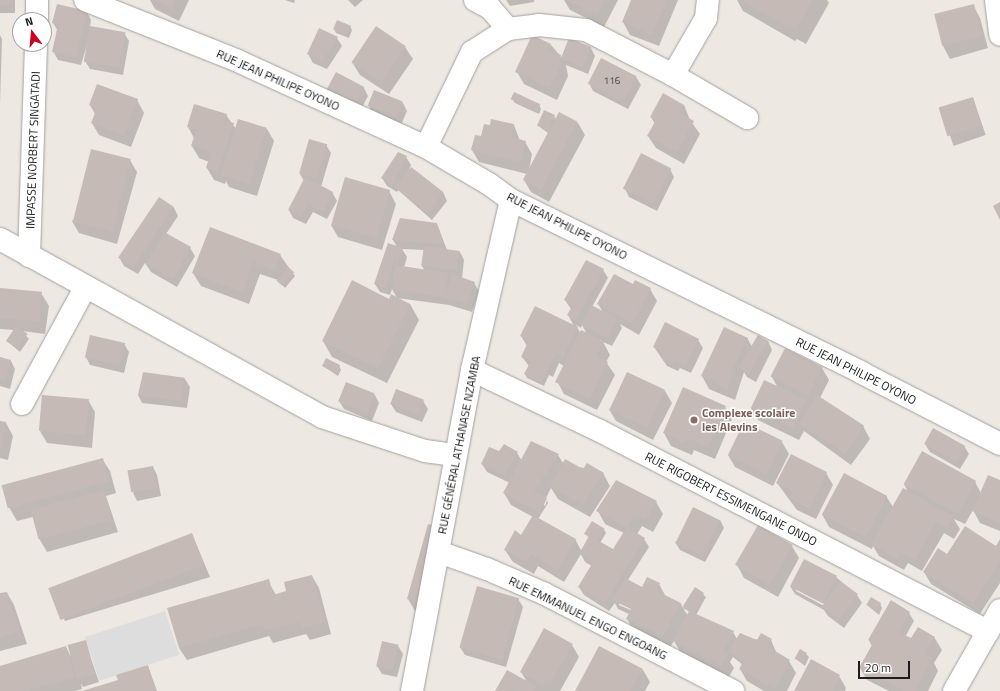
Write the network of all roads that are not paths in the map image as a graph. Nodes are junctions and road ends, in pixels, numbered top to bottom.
1 (37, 0) edge
2 (85, 0) edge
3 (475, 0) edge
4 (708, 0) edge
5 (996, 0) edge
6 (36, 12) edge
7 (508, 29) junction
8 (1000, 32) edge
9 (36, 52) edge
10 (674, 75) junction
11 (747, 118) dead end
12 (426, 147) junction
13 (511, 200) junction
14 (0, 239) edge
15 (29, 256) junction
16 (85, 288) junction
17 (472, 370) junction
18 (22, 404) dead end
19 (1000, 444) edge
20 (455, 454) junction
21 (438, 552) junction
22 (1000, 610) edge
23 (988, 631) junction
24 (412, 691) edge
25 (733, 691) edge
26 (954, 691) edge

1 - 6 street
2 - 12 street, RUE JEAN PHILIPE OYONO
3 - 7 street
4 - 10 street
5 - 8 street
7 - 10 street
7 - 12 street
9 - 15 street, IMPASSE NORBERT SINGATADI
10 - 11 street
12 - 13 street, RUE JEAN PHILIPE OYONO
13 - 17 street, RUE GÉNÉRAL ATHANASE NZAMBA
13 - 19 street, RUE JEAN PHILIPE OYONO
14 - 15 street
15 - 16 street
16 - 18 street
16 - 20 street
17 - 20 street, RUE GÉNÉRAL ATHANASE NZAMBA
17 - 23 street, RUE RIGOBERT ESSIMENGANE ONDO
20 - 21 street, RUE GÉNÉRAL ATHANASE NZAMBA
21 - 24 street, RUE GÉNÉRAL ATHANASE NZAMBA
21 - 25 street, RUE EMMANUEL ENGO ENGOANG
22 - 23 street
23 - 26 street

